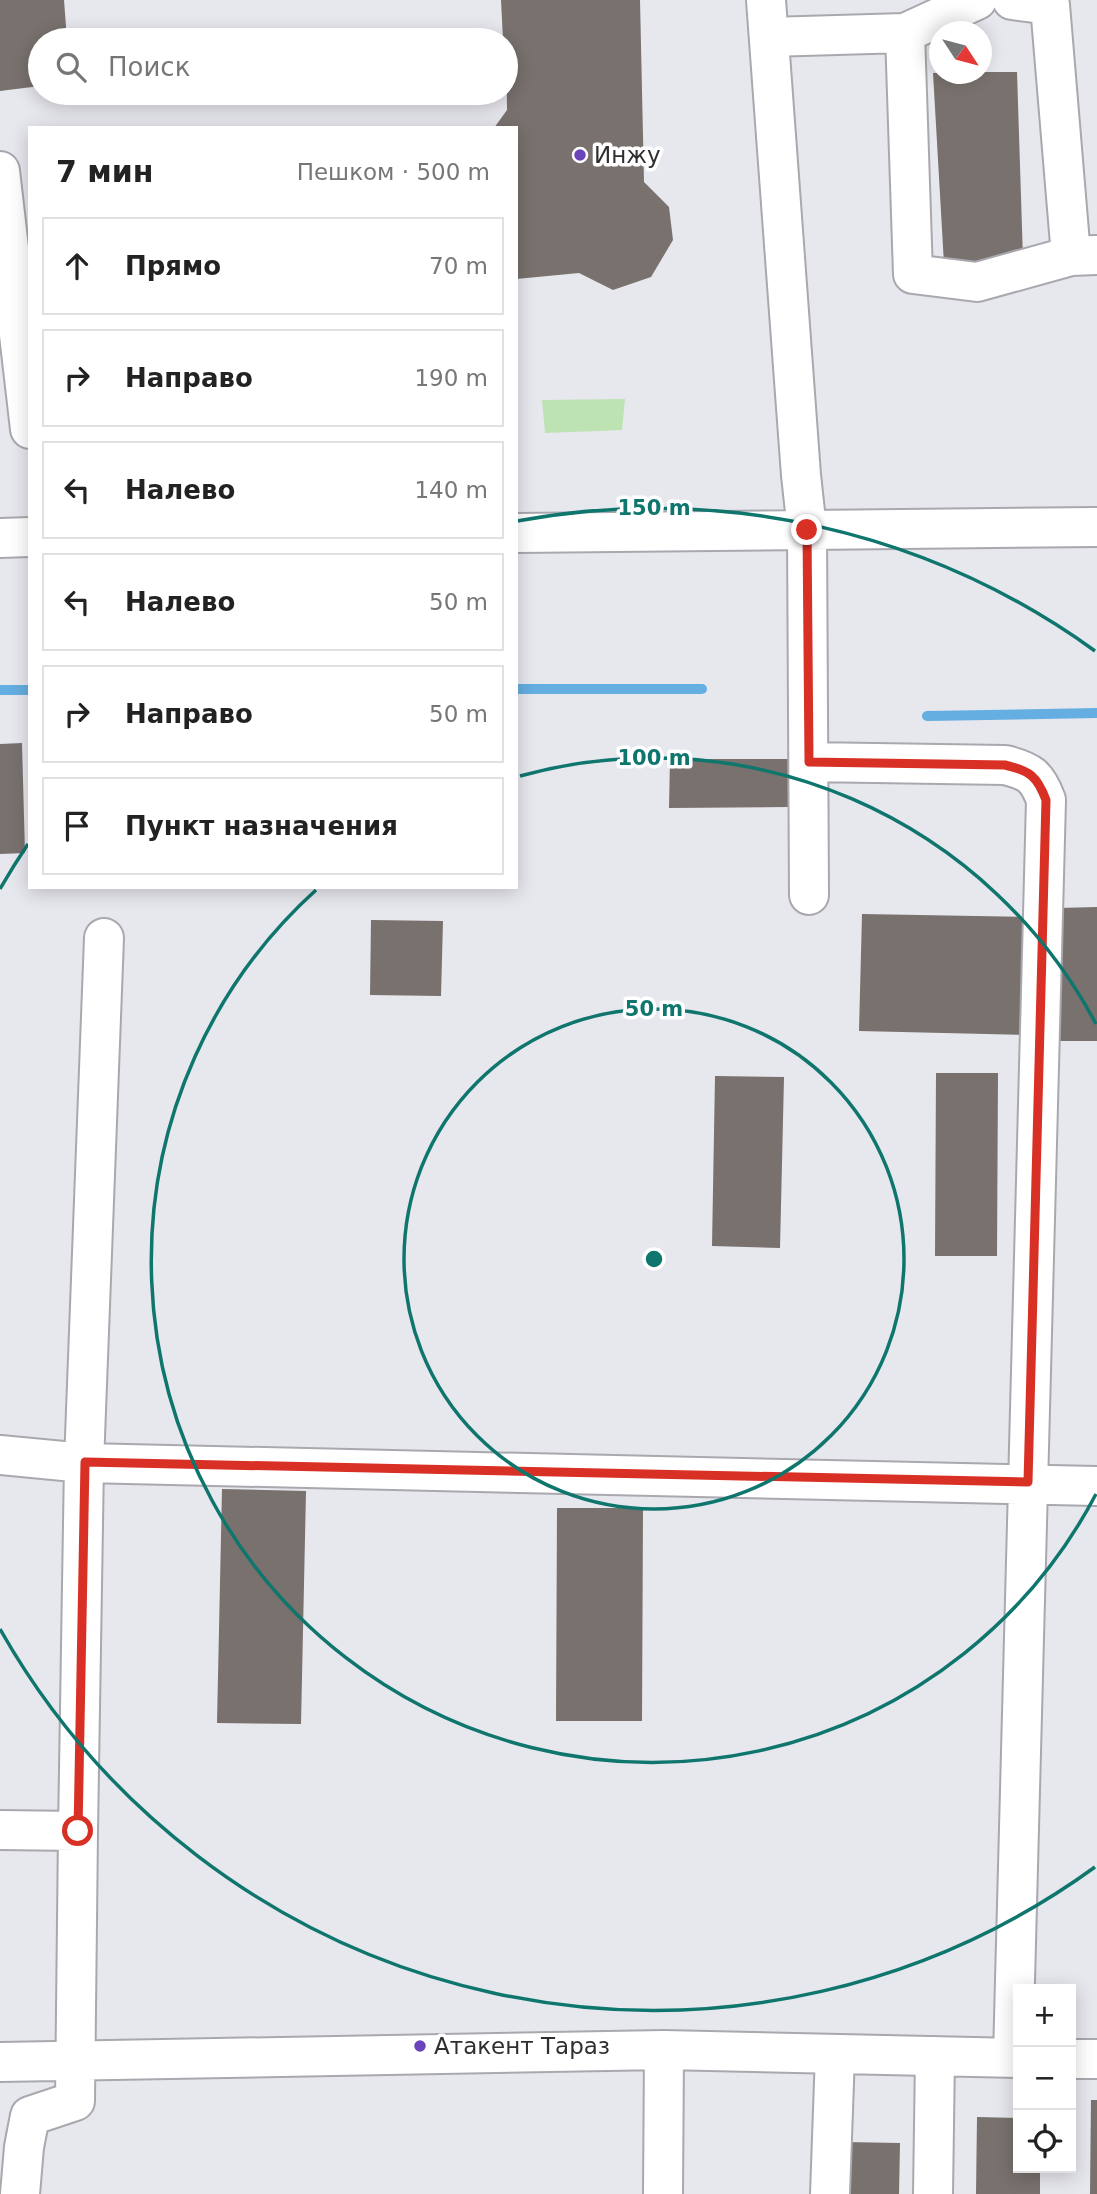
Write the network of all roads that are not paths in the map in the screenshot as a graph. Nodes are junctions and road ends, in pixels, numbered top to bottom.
1 (977, 0) edge
2 (1012, 0) edge
3 (768, 18) edge
4 (905, 33) junction
5 (0, 171) edge
6 (1084, 255) edge
7 (28, 412) edge
8 (1097, 527) edge
9 (807, 530) junction
10 (518, 533) edge
11 (28, 537) edge
12 (0, 538) edge
13 (809, 762) junction
14 (809, 895) dead end
15 (104, 938) dead end
16 (0, 1455) edge
17 (85, 1462) junction
18 (1028, 1482) junction
19 (1097, 1486) edge
20 (0, 1830) edge
21 (78, 1831) junction
22 (1015, 2047) edge
23 (664, 2050) junction
24 (835, 2054) junction
25 (935, 2056) junction
26 (1013, 2058) edge
27 (1076, 2059) edge
28 (1097, 2059) edge
29 (75, 2061) junction
30 (0, 2062) edge
31 (20, 2194) edge
32 (663, 2194) edge
33 (830, 2194) edge
34 (933, 2194) edge

1 - 4 street
2 - 6 street
3 - 4 street
3 - 9 street
4 - 6 street
5 - 7 street
8 - 9 street
9 - 10 street
9 - 13 street
11 - 12 street
13 - 14 street
13 - 18 street
15 - 17 street
16 - 17 street
17 - 18 street
17 - 21 street
18 - 19 street
18 - 22 street
20 - 21 street
21 - 29 street
23 - 24 street
23 - 29 street
23 - 32 street
24 - 25 street
24 - 33 street
25 - 26 street
25 - 34 street
27 - 28 street
29 - 30 street
29 - 31 street

